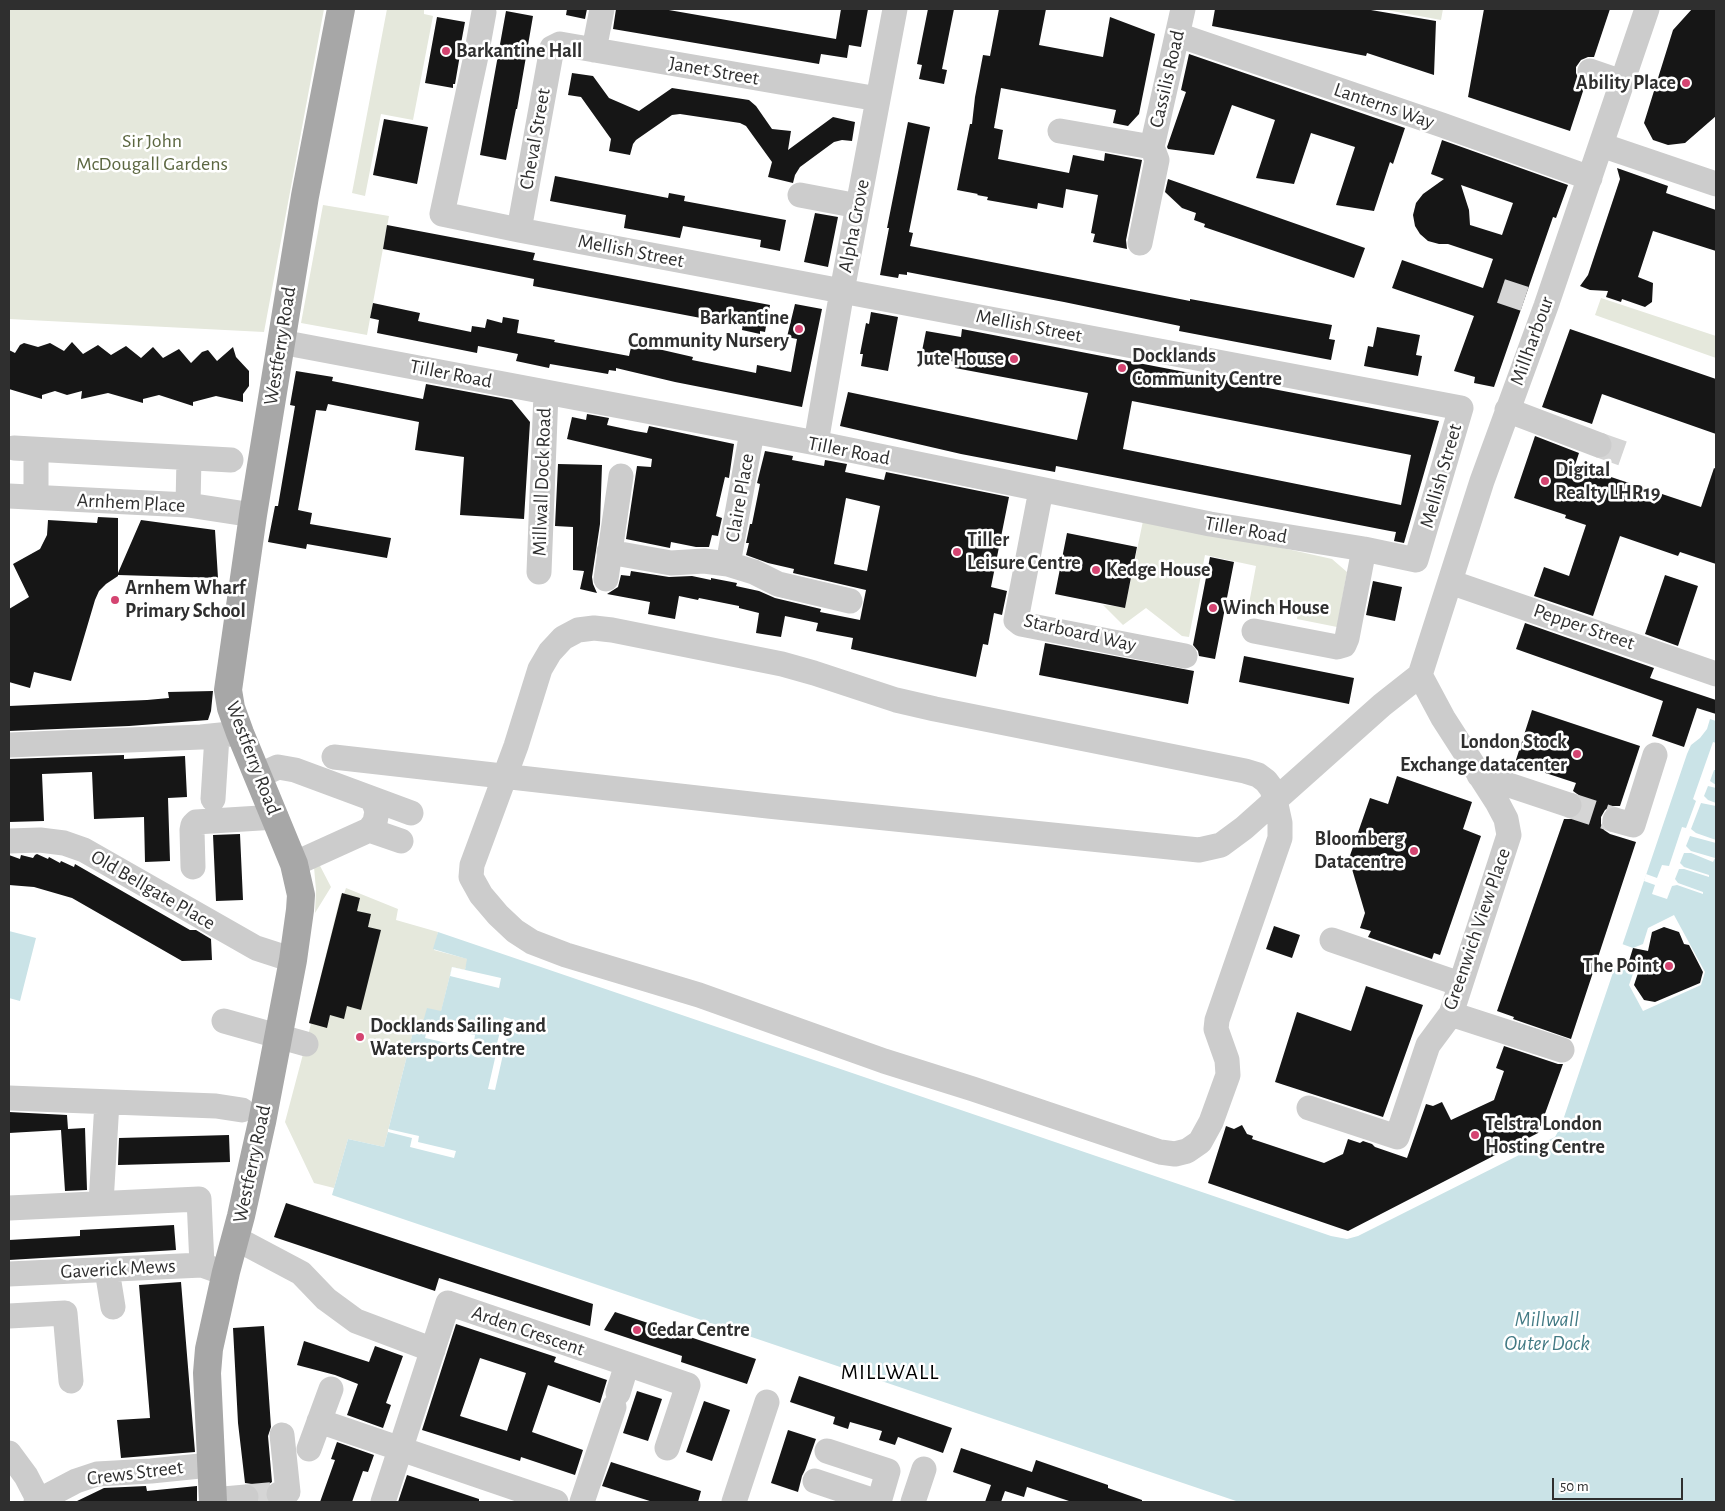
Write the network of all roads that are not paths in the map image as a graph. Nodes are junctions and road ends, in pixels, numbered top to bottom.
1 (341, 9) edge
2 (602, 9) edge
3 (895, 9) edge
4 (1183, 9) edge
5 (1647, 9) edge
6 (484, 12) dead end
7 (1178, 35) junction
8 (552, 48) joint
9 (594, 50) junction
10 (1590, 71) dead end
11 (1622, 82) junction
12 (878, 99) junction
13 (1060, 131) dead end
14 (1601, 145) junction
15 (1152, 147) junction
16 (1590, 178) junction
17 (1716, 184) edge
18 (800, 195) dead end
19 (858, 206) junction
20 (519, 230) junction
21 (1140, 244) dead end
22 (842, 290) junction
23 (281, 342) junction
24 (546, 393) junction
25 (1507, 410) junction
26 (752, 432) junction
27 (816, 443) junction
28 (1599, 445) tunnel mouth
29 (189, 458) junction
30 (231, 460) dead end
31 (621, 476) dead end
32 (1041, 490) junction
33 (9, 496) edge
34 (36, 497) junction
35 (188, 505) junction
36 (253, 515) junction
37 (1364, 550) junction
38 (609, 552) junction
39 (1416, 560) joint
40 (728, 564) junction
41 (539, 572) dead end
42 (606, 578) dead end
43 (1450, 582) junction
44 (850, 601) dead end
45 (1254, 631) dead end
46 (1185, 656) dead end
47 (1716, 674) edge
48 (1420, 675) junction
49 (228, 734) junction
50 (9, 745) edge
51 (1655, 755) dead end
52 (334, 757) dead end
53 (1479, 775) junction
54 (258, 776) junction
55 (504, 776) junction
56 (213, 799) dead end
57 (373, 800) junction
58 (1275, 800) junction
59 (1569, 806) tunnel mouth
60 (411, 813) dead end
61 (276, 817) junction
62 (1615, 820) tunnel mouth
63 (369, 830) junction
64 (9, 841) edge
65 (401, 841) dead end
66 (294, 864) junction
67 (193, 867) dead end
68 (1332, 940) dead end
69 (293, 960) junction
70 (1460, 984) junction
71 (1451, 1014) junction
72 (224, 1021) dead end
73 (278, 1035) junction
74 (306, 1044) dead end
75 (1562, 1050) dead end
76 (9, 1098) edge
77 (107, 1102) junction
78 (1309, 1108) dead end
79 (242, 1110) dead end
80 (101, 1204) junction
81 (9, 1208) edge
82 (235, 1238) junction
83 (214, 1269) junction
84 (107, 1270) junction
85 (9, 1274) edge
86 (113, 1306) dead end
87 (9, 1316) edge
88 (433, 1350) junction
89 (627, 1364) junction
90 (71, 1381) dead end
91 (331, 1388) dead end
92 (767, 1402) dead end
93 (319, 1421) junction
94 (282, 1435) dead end
95 (667, 1448) dead end
96 (309, 1449) dead end
97 (401, 1449) junction
98 (827, 1451) dead end
99 (9, 1453) edge
100 (210, 1465) junction
101 (924, 1469) dead end
102 (815, 1481) dead end
103 (279, 1494) dead end
104 (246, 1497) dead end
105 (843, 1497) edge
106 (37, 1501) edge
107 (213, 1501) edge
108 (382, 1502) edge
109 (556, 1502) edge
110 (582, 1502) edge
111 (734, 1502) edge
112 (878, 1502) edge
113 (913, 1502) edge

1 - 23 main road, Westferry Road
2 - 9 street
3 - 12 street, Alpha Grove
4 - 7 street, Cassilis Road
5 - 11 street, Millharbour
6 - 20 street, Mellish Street
7 - 15 street, Cassilis Road
7 - 16 street, Lanterns Way
8 - 9 street, Janet Street
8 - 20 street, Cheval Street
9 - 12 street, Janet Street
10 - 11 street
11 - 14 street, Millharbour
12 - 19 street, Alpha Grove
13 - 15 street, Cassilis Road
14 - 16 street, Millharbour
14 - 17 street
15 - 21 street
16 - 25 street, Millharbour
18 - 19 street
19 - 22 street, Alpha Grove
20 - 22 street, Mellish Street
22 - 27 street, Alpha Grove
22 - 39 street, Mellish Street
23 - 24 street, Tiller Road
23 - 36 main road, Westferry Road
24 - 26 street, Tiller Road
24 - 41 street, Millwall Dock Road
25 - 28 street
25 - 43 street, Millharbour
26 - 27 street, Tiller Road
26 - 40 street, Claire Place
27 - 32 street, Tiller Road
29 - 30 street
29 - 34 street
29 - 35 street
31 - 38 street
32 - 37 street, Tiller Road
32 - 46 street, Starboard Way
33 - 34 street, Arnhem Place
34 - 35 street, Arnhem Place
35 - 36 street, Arnhem Place
36 - 49 main road, Westferry Road
37 - 39 street, Tiller Road
37 - 45 street
38 - 40 street, Claire Place
38 - 42 street
40 - 44 street, Claire Place
43 - 47 street, Pepper Street
43 - 48 street, Millharbour
48 - 53 street, Greenwich View Place
48 - 58 street
49 - 50 street
49 - 54 main road, Westferry Road
49 - 56 street
51 - 62 street
52 - 55 street
53 - 59 street
53 - 70 street, Greenwich View Place
54 - 57 street
54 - 61 main road, Westferry Road
55 - 58 street
55 - 58 street
55 - 58 street
57 - 60 street
57 - 63 street
61 - 66 main road, Westferry Road
61 - 67 street
63 - 65 street
63 - 66 street
64 - 69 street, Old Bellgate Place
66 - 69 main road, Westferry Road
68 - 70 street
69 - 73 main road, Westferry Road
70 - 71 street, Greenwich View Place
71 - 75 street
71 - 78 street, Greenwich View Place
72 - 73 street
73 - 74 street
73 - 82 main road, Westferry Road
76 - 77 street
77 - 79 street
77 - 80 street
80 - 81 street
80 - 83 street
82 - 83 main road, Westferry Road
82 - 88 street
83 - 84 street, Gaverick Mews
83 - 100 main road, Westferry Road
84 - 85 street, Gaverick Mews
84 - 86 street
87 - 90 street
88 - 89 street, Arden Crescent
88 - 97 street
89 - 95 street
89 - 110 street
91 - 93 street
92 - 111 street
93 - 96 street
93 - 97 street
94 - 103 street
97 - 108 street
97 - 109 street
98 - 112 street
99 - 106 street
100 - 106 street, Crews Street
100 - 107 main road, Westferry Road
101 - 113 street
102 - 105 street
104 - 107 street
105 - 112 street

